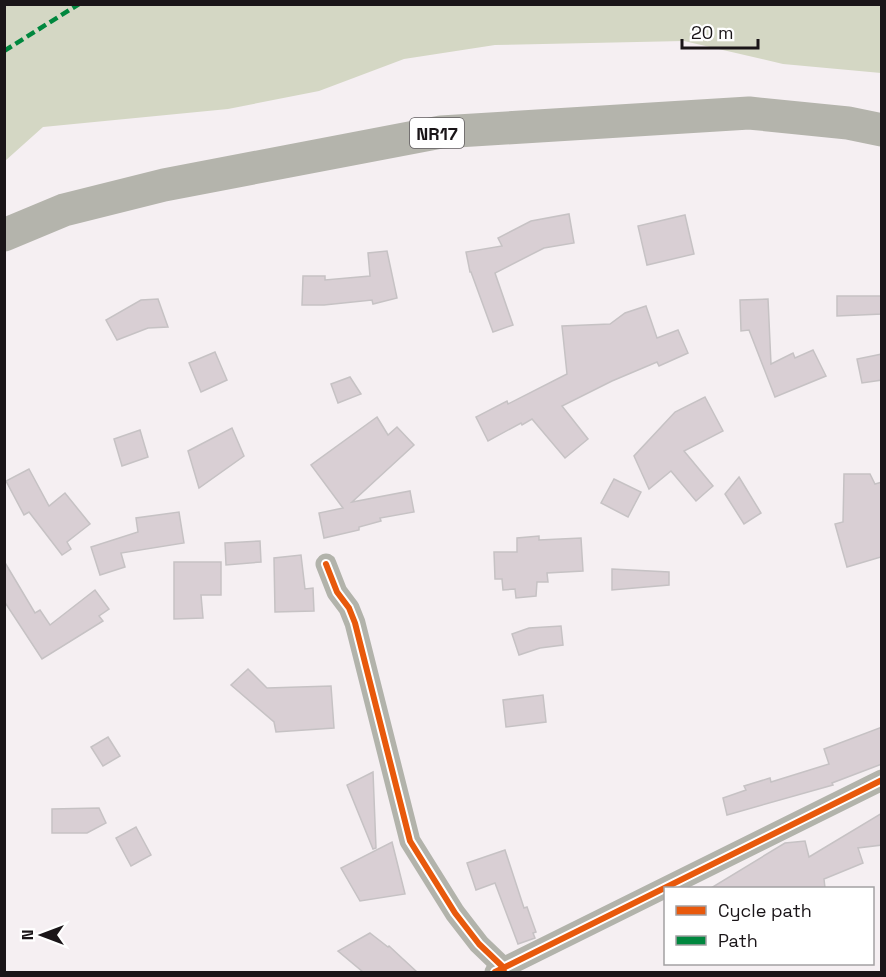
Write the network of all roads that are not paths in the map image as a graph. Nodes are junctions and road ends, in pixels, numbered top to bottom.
1 (882, 130) edge
2 (4, 235) edge
3 (326, 564) dead end
4 (882, 780) edge
5 (669, 887) edge
6 (664, 889) edge
7 (501, 971) edge

1 - 2 main road, NR17
3 - 7 street
4 - 5 street
6 - 7 street

